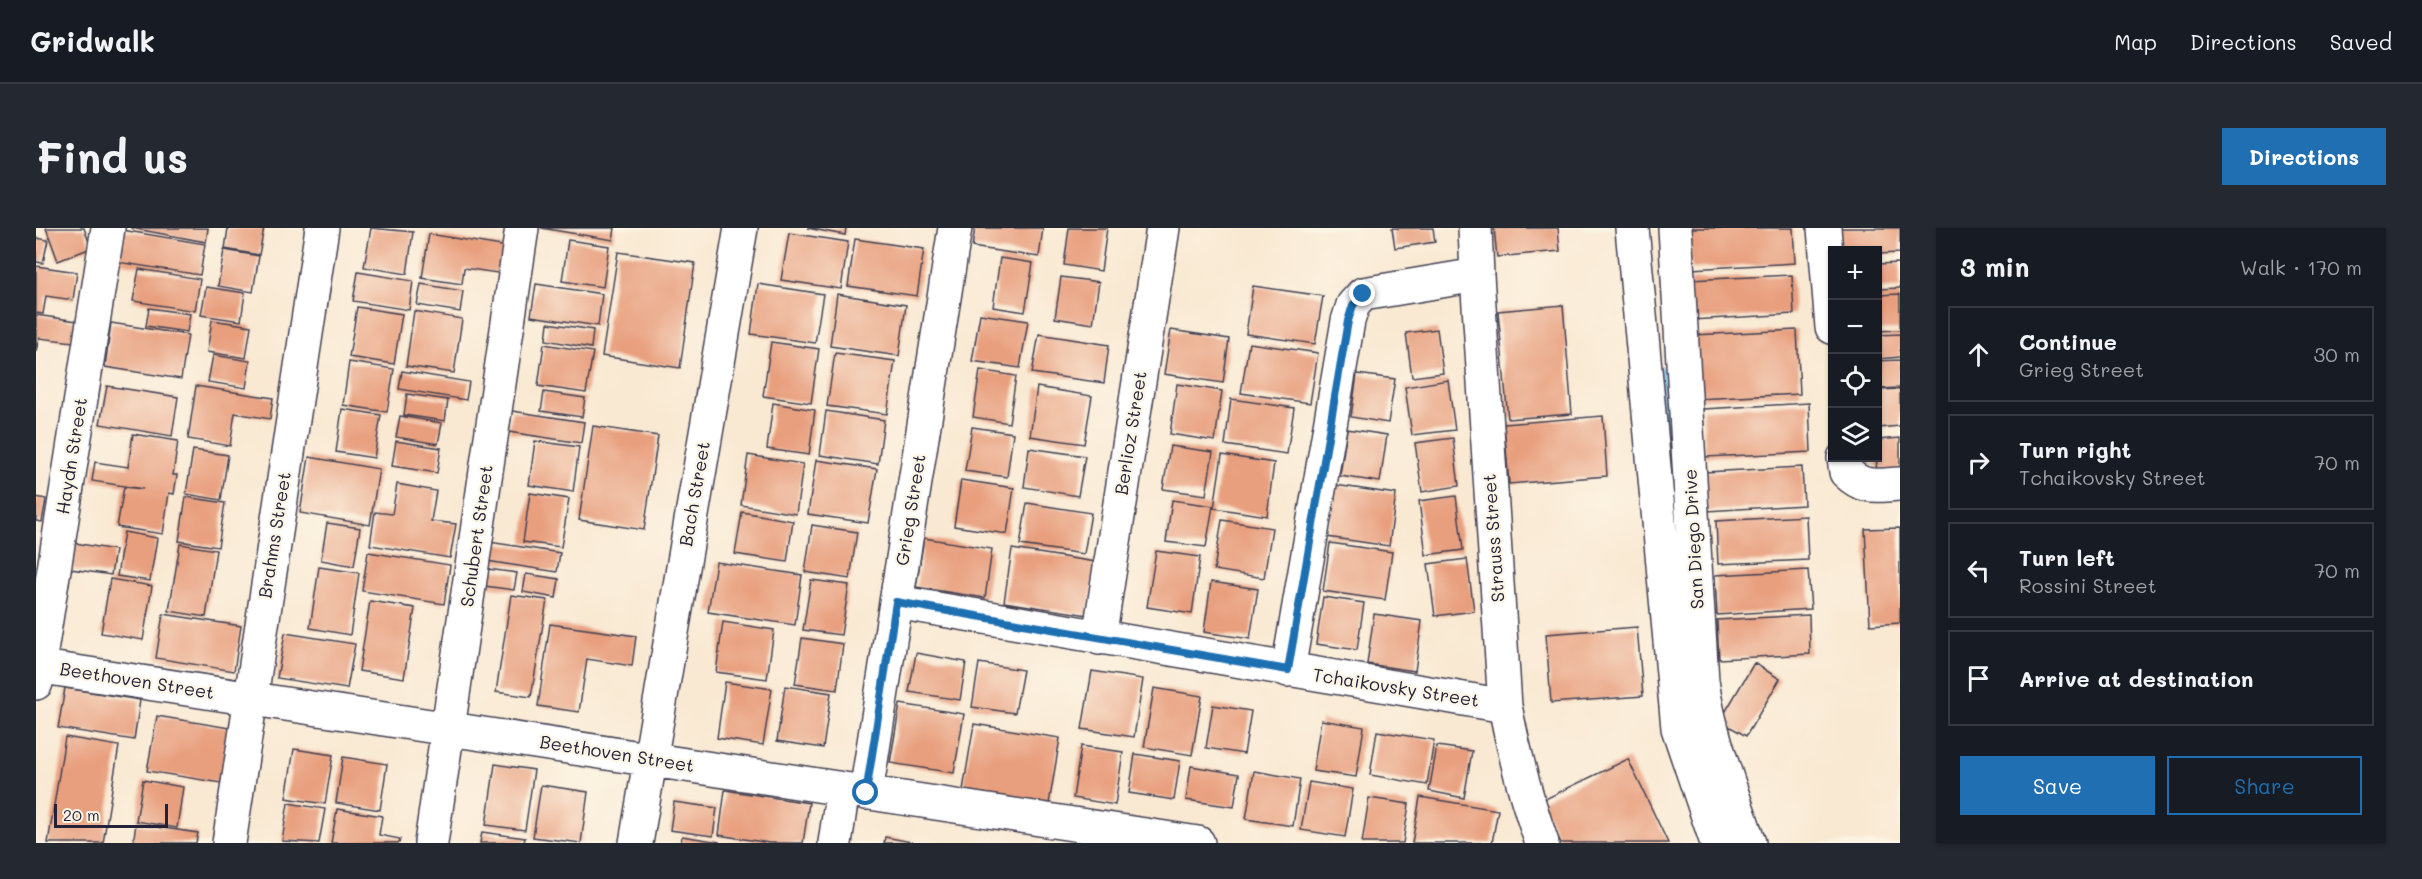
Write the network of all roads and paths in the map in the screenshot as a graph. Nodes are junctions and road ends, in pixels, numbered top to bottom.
1 (108, 228) edge
2 (322, 228) edge
3 (522, 228) edge
4 (741, 228) edge
5 (956, 228) edge
6 (1163, 228) edge
7 (1475, 228) edge
8 (1632, 228) edge
9 (1675, 228) edge
10 (1824, 228) edge
11 (1476, 275) junction
12 (1831, 300) edge
13 (1850, 470) edge
14 (1900, 484) edge
15 (896, 602) junction
16 (1100, 638) junction
17 (1288, 670) junction
18 (37, 672) edge
19 (251, 698) junction
20 (1505, 706) junction
21 (448, 728) junction
22 (649, 759) junction
23 (854, 791) junction
24 (1029, 830) edge
25 (229, 843) edge
26 (431, 843) edge
27 (636, 843) edge
28 (835, 843) edge
29 (1198, 843) edge
30 (1542, 843) edge
31 (1716, 843) edge
32 (1749, 843) edge

1 - 18 street, Haydn Street
2 - 19 street, Brahms Street
3 - 21 street, Schubert Street
4 - 22 street, Bach Street
5 - 15 street, Grieg Street
6 - 16 street, Berlioz Street
7 - 11 street, Strauss Street
8 - 31 street
9 - 32 street, San Diego Drive
10 - 12 street
11 - 17 street
11 - 20 street, Strauss Street
13 - 14 street
15 - 16 street, Tchaikovsky Street
15 - 23 street, Grieg Street
16 - 17 street, Tchaikovsky Street
17 - 20 street, Tchaikovsky Street
18 - 19 street, Beethoven Street
19 - 21 street, Beethoven Street
19 - 25 street, Brahms Street
20 - 30 street, Strauss Street
21 - 22 street, Beethoven Street
21 - 26 street, Schubert Street
22 - 23 street, Beethoven Street
22 - 27 street, Bach Street
23 - 24 street, Beethoven Street
23 - 28 street, Grieg Street
24 - 29 street, Beethoven Street

